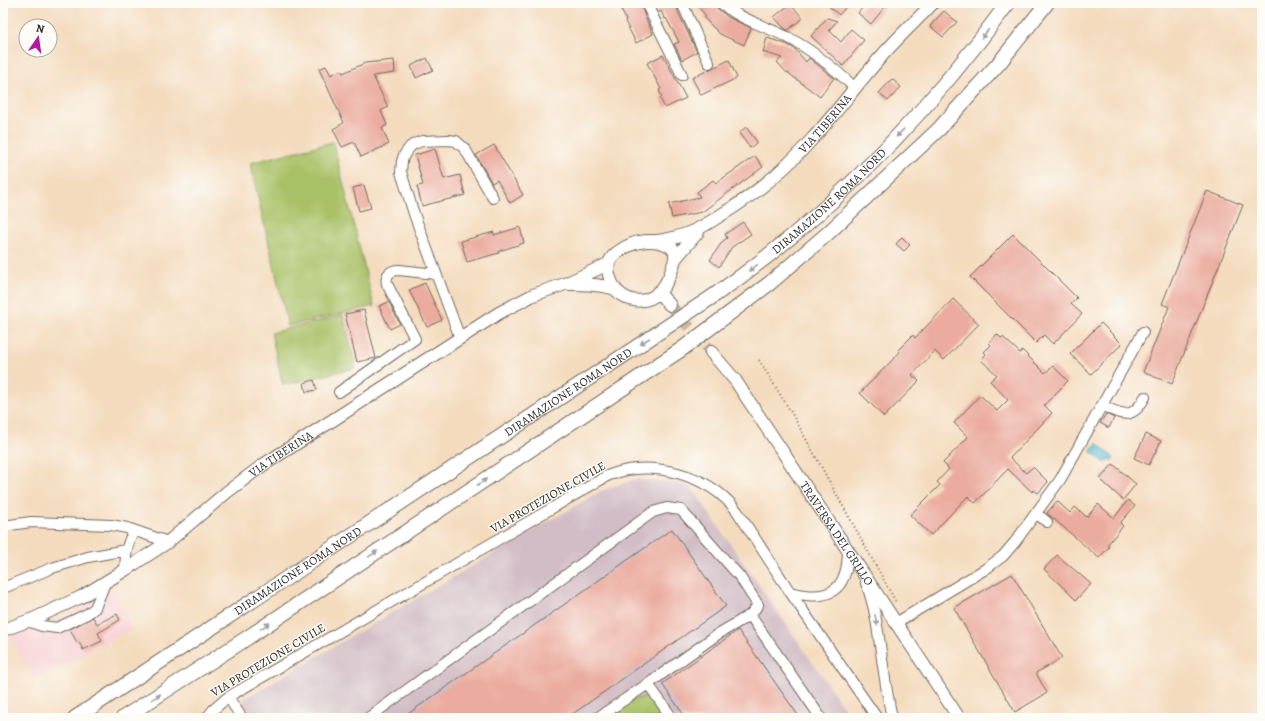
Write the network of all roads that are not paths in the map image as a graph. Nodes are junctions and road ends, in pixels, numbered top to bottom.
1 (646, 3) edge
2 (682, 3) edge
3 (721, 3) edge
4 (933, 3) edge
5 (1008, 3) edge
6 (1047, 3) edge
7 (709, 63) dead end
8 (682, 76) dead end
9 (855, 88) junction
10 (493, 198) dead end
11 (701, 228) junction
12 (657, 241) junction
13 (675, 259) junction
14 (608, 264) junction
15 (436, 274) junction
16 (565, 284) junction
17 (615, 289) junction
18 (658, 292) junction
19 (670, 305) tunnel mouth
20 (1143, 332) dead end
21 (460, 338) junction
22 (711, 352) tunnel mouth
23 (339, 392) dead end
24 (1145, 397) dead end
25 (1102, 405) junction
26 (1036, 513) junction
27 (1047, 522) dead end
28 (3, 526) edge
29 (134, 531) junction
30 (168, 542) junction
31 (126, 550) junction
32 (848, 550) junction
33 (125, 570) junction
34 (861, 570) junction
35 (105, 583) junction
36 (3, 588) edge
37 (790, 592) junction
38 (750, 615) junction
39 (901, 620) junction
40 (26, 621) junction
41 (3, 630) edge
42 (648, 684) junction
43 (228, 697) junction
44 (75, 718) edge
45 (123, 718) edge
46 (207, 718) edge
47 (242, 718) edge
48 (368, 718) edge
49 (597, 718) edge
50 (672, 718) edge
51 (821, 718) edge
52 (876, 718) edge
53 (892, 718) edge
54 (959, 718) edge

1 - 8 street
2 - 7 street
3 - 9 street
4 - 9 main road, VIA TIBERINA
5 -> 44 highway, DIRAMAZIONE ROMA NORD
45 -> 6 highway, DIRAMAZIONE ROMA NORD
9 - 11 main road, VIA TIBERINA
10 - 15 street
11 - 12 main road, VIA TIBERINA
11 - 13 main road, VIA TIBERINA
12 - 13 main road
12 - 14 main road, VIA TIBERINA
13 - 18 main road, VIA TIBERINA
14 - 16 main road, VIA TIBERINA
14 - 17 main road
15 - 21 street
15 - 23 street
16 - 17 main road, VIA TIBERINA
16 - 21 main road, VIA TIBERINA
17 - 18 main road, VIA TIBERINA
18 - 19 main road
20 - 25 street
21 - 30 main road, VIA TIBERINA
22 - 32 main road, TRAVERSA DEL GRILLO
24 - 25 street
25 - 26 street
26 - 27 street
26 - 39 street
28 - 29 street
29 - 30 street
29 - 31 street
30 - 33 main road, VIA TIBERINA
31 - 33 street
31 - 36 street
32 - 34 main road, TRAVERSA DEL GRILLO
32 - 37 street
33 - 35 main road, VIA TIBERINA
34 - 39 main road, TRAVERSA DEL GRILLO
34 -> 53 street
35 - 40 main road, VIA TIBERINA
35 - 40 street
37 - 43 street, VIA PROTEZIONE CIVILE
37 - 52 street, VIA PROTEZIONE CIVILE
38 - 42 street
38 - 48 street
38 - 51 street
39 - 54 main road, TRAVERSA DEL GRILLO
40 - 41 main road, VIA TIBERINA
42 - 49 street
42 - 50 street
43 - 46 street, VIA PROTEZIONE CIVILE
43 - 47 street

